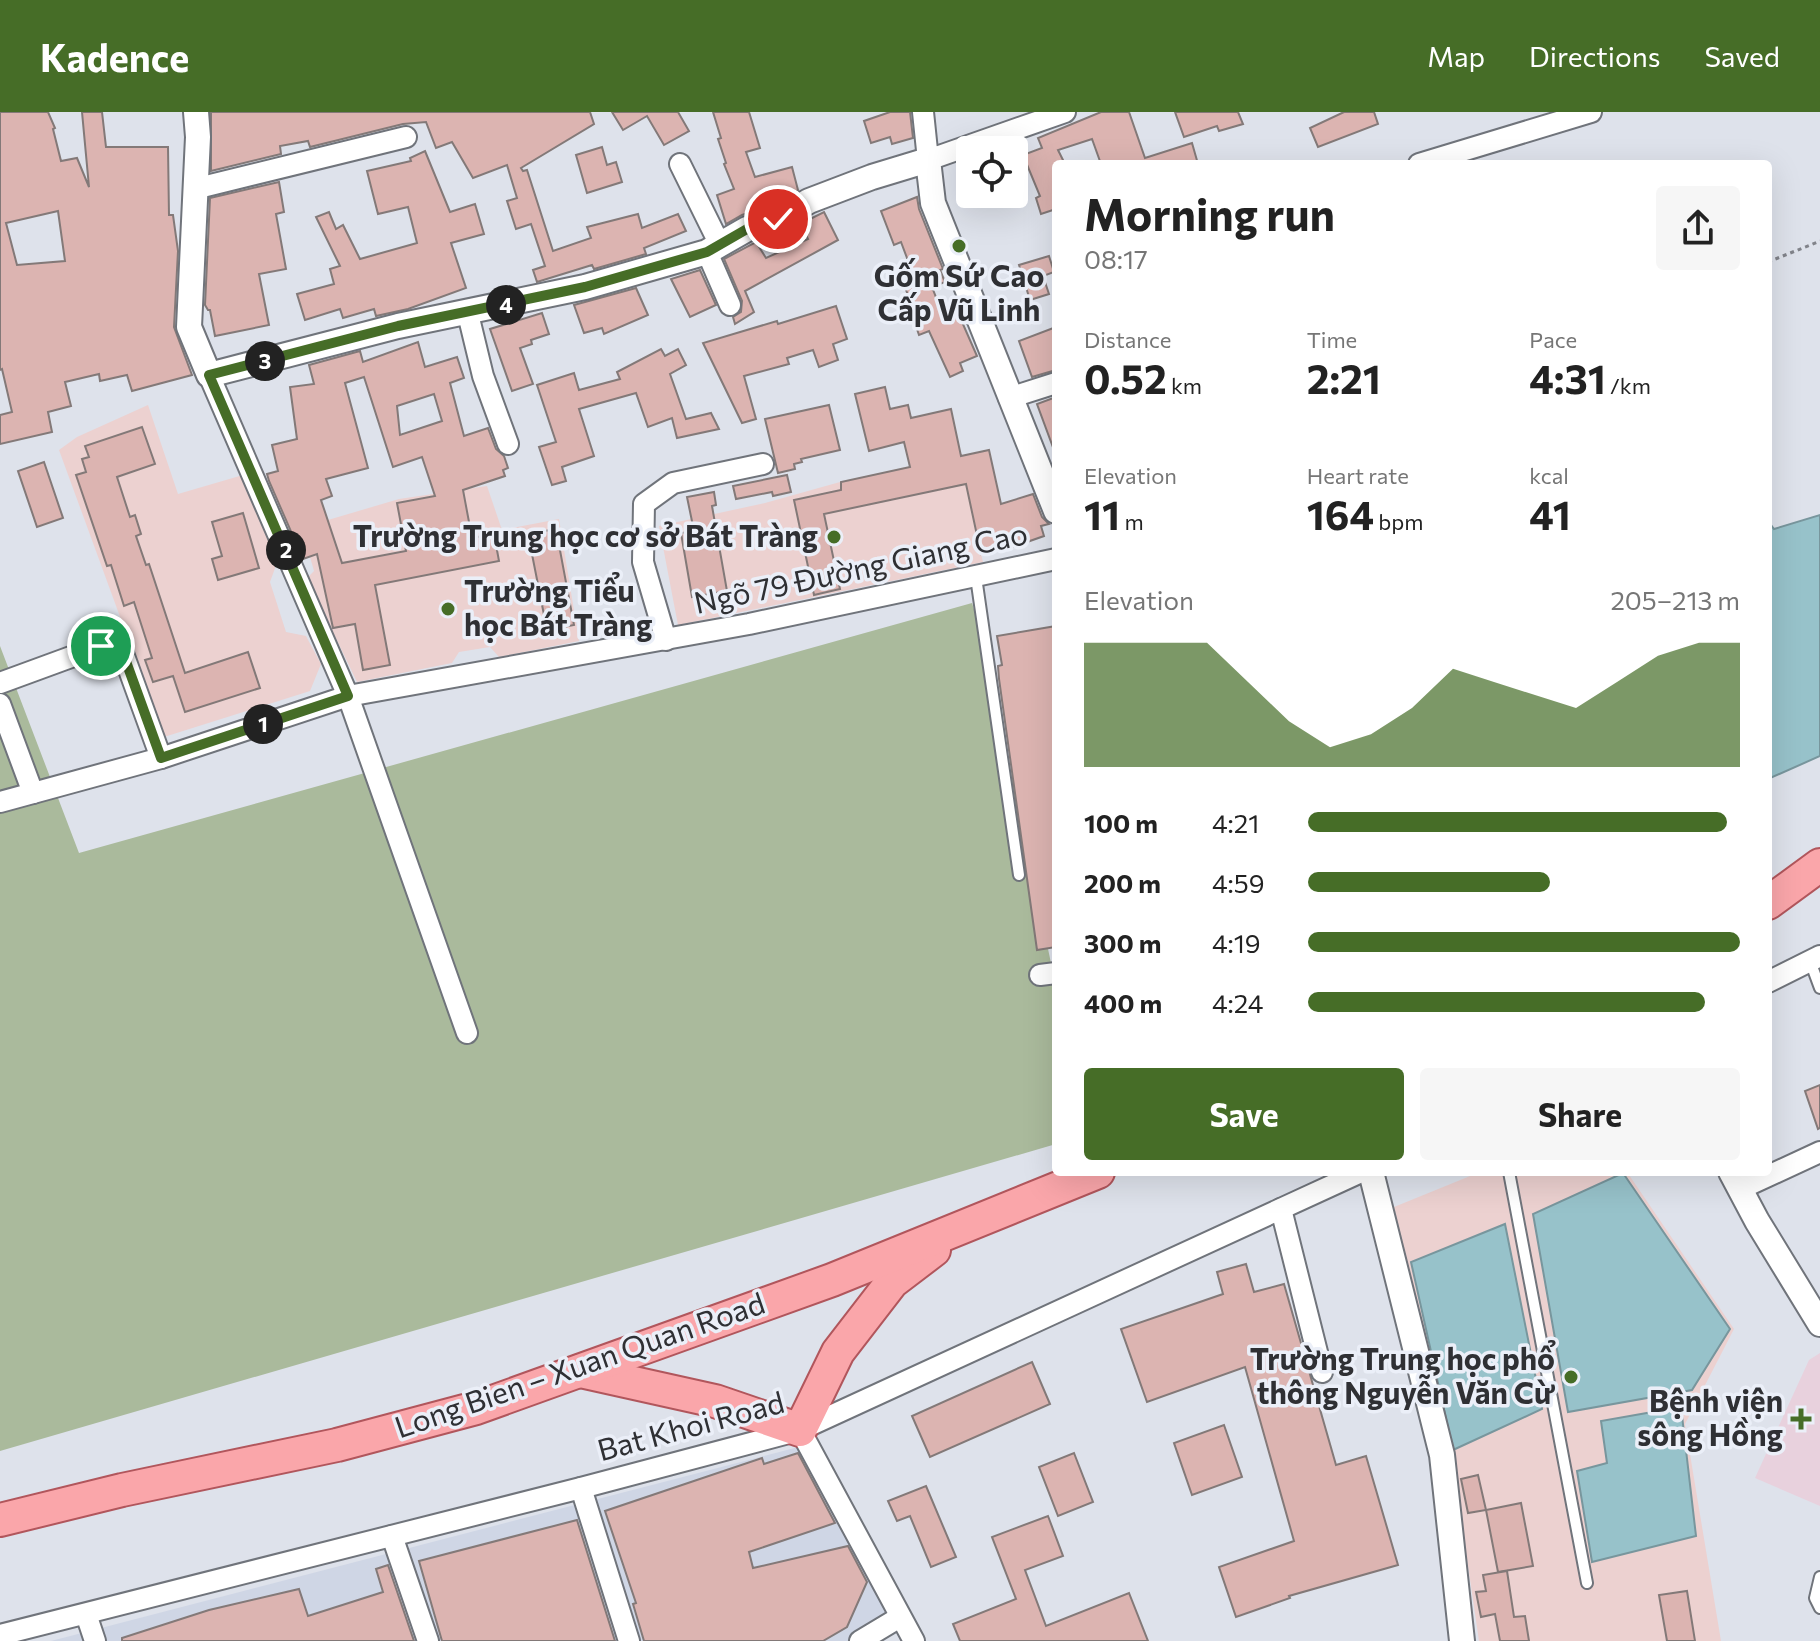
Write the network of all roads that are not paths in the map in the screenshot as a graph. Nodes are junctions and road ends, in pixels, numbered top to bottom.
1 (196, 112) edge
2 (923, 112) edge
3 (1065, 112) edge
4 (1591, 112) edge
5 (406, 137) dead end
6 (928, 160) junction
7 (1432, 160) edge
8 (680, 164) dead end
9 (194, 189) junction
10 (713, 248) junction
11 (730, 305) dead end
12 (468, 314) junction
13 (209, 375) junction
14 (1052, 384) edge
15 (1009, 398) junction
16 (508, 444) dead end
17 (763, 464) dead end
18 (1052, 501) edge
19 (1052, 560) edge
20 (976, 577) junction
21 (666, 640) junction
22 (0, 683) edge
23 (348, 696) junction
24 (0, 704) edge
25 (161, 758) junction
26 (33, 793) junction
27 (0, 802) edge
28 (1820, 853) edge
29 (1820, 865) edge
30 (1772, 874) edge
31 (1019, 875) dead end
32 (1772, 900) edge
33 (1815, 959) edge
34 (1772, 980) edge
35 (1820, 988) edge
36 (467, 1033) dead end
37 (1820, 1152) edge
38 (1772, 1168) edge
39 (1088, 1176) edge
40 (1352, 1176) edge
41 (1372, 1176) edge
42 (1510, 1176) edge
43 (1735, 1181) edge
44 (1281, 1209) junction
45 (969, 1223) junction
46 (1820, 1324) edge
47 (580, 1371) junction
48 (1322, 1372) dead end
49 (800, 1430) junction
50 (581, 1488) junction
51 (0, 1520) edge
52 (392, 1536) junction
53 (1820, 1577) edge
54 (1587, 1583) dead end
55 (1820, 1608) edge
56 (86, 1614) junction
57 (900, 1617) junction
58 (0, 1635) edge
59 (95, 1641) edge
60 (428, 1641) edge
61 (629, 1641) edge
62 (860, 1641) edge
63 (914, 1641) edge
64 (1462, 1641) edge

1 - 9 street
2 - 6 street
3 - 6 street
4 - 7 street
5 - 9 street
6 - 10 street
6 - 15 street
8 - 10 street
9 - 13 street
10 - 11 street
10 - 12 street
12 - 13 street
12 - 16 street
13 - 23 street
14 - 15 street
15 - 18 street
17 - 21 street
19 - 20 street, Ngõ 79 Đường Giang Cao
20 - 21 street, Ngõ 79 Đường Giang Cao
20 - 31 lane
21 - 23 street, Ngõ 79 Đường Giang Cao
22 - 25 street
23 - 25 street, Ngõ 79 Đường Giang Cao
23 - 36 street
24 - 26 street
25 - 26 street, Ngõ 79 Đường Giang Cao
26 - 27 street, Ngõ 79 Đường Giang Cao
28 - 30 main road
29 - 32 main road
33 - 34 street
33 - 35 lane
37 - 38 street
39 - 45 main road, Long Bien – Xuan Quan Road
40 - 44 street, Bat Khoi Road
41 - 64 street
42 - 54 lane
43 - 46 street
44 - 48 street
44 - 49 street, Bat Khoi Road
45 - 47 main road, Long Bien – Xuan Quan Road
45 - 49 main road
47 - 49 main road
47 - 51 main road, Long Bien – Xuan Quan Road
49 - 50 street, Bat Khoi Road
49 - 57 street
50 - 52 street, Bat Khoi Road
50 - 61 street
52 - 56 street, Bat Khoi Road
52 - 60 street
53 - 55 lane
56 - 58 street, Bat Khoi Road
56 - 59 street
57 - 62 street
57 - 63 street

